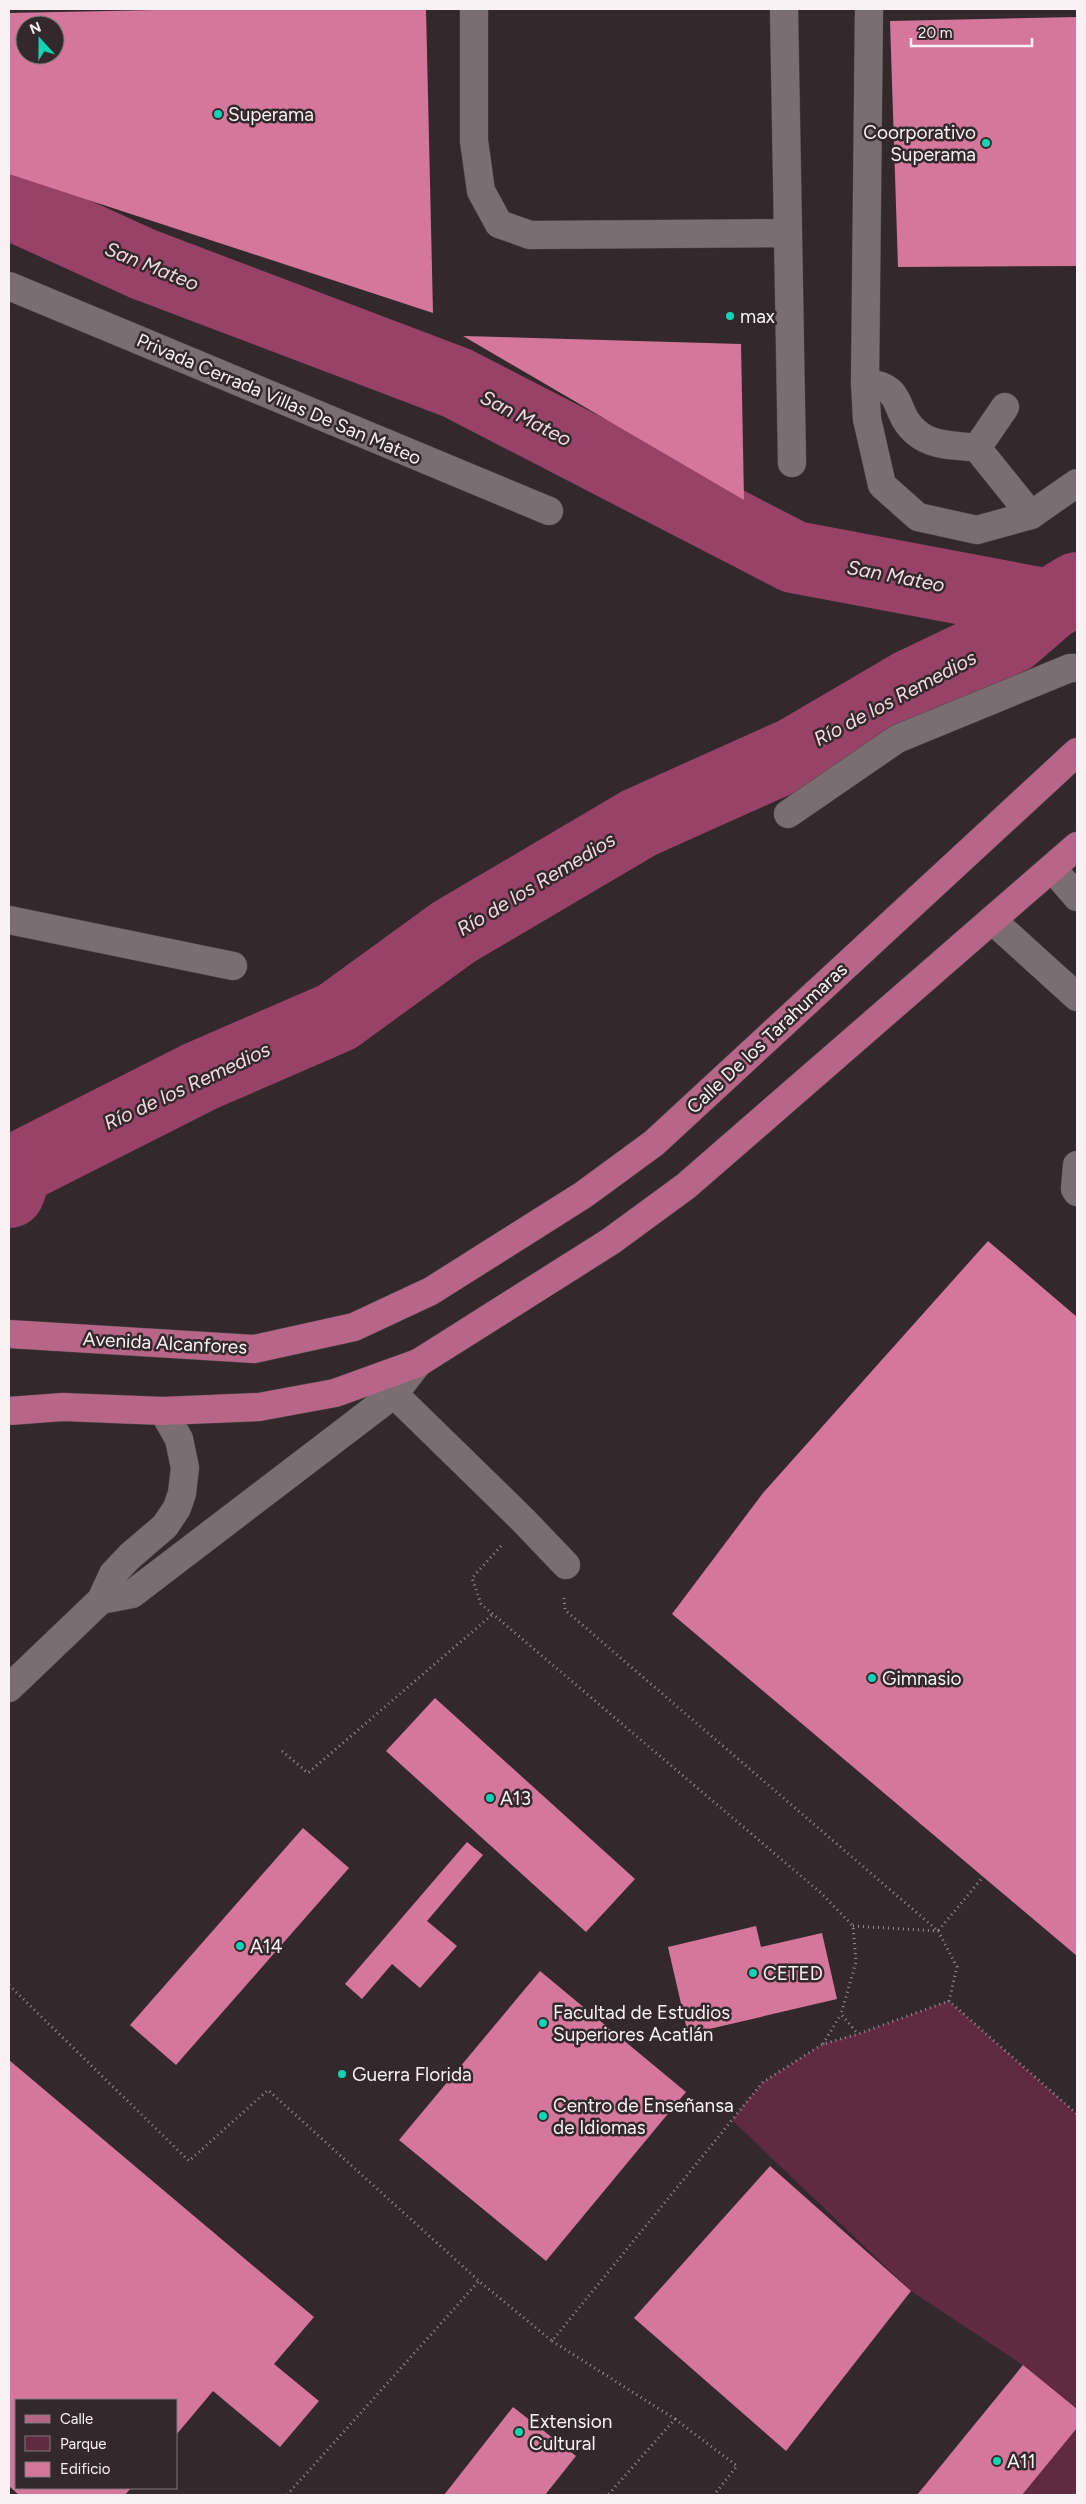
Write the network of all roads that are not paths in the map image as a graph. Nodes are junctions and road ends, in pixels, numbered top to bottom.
1 (474, 9) edge
2 (784, 9) edge
3 (869, 9) edge
4 (788, 234) junction
5 (9, 286) edge
6 (865, 383) junction
7 (1005, 407) dead end
8 (977, 448) junction
9 (792, 463) dead end
10 (1077, 483) edge
11 (548, 511) dead end
12 (1031, 516) junction
13 (1077, 668) edge
14 (1077, 752) edge
15 (788, 814) dead end
16 (1077, 846) edge
17 (1052, 868) junction
18 (1077, 897) edge
19 (9, 920) edge
20 (992, 920) junction
21 (233, 966) dead end
22 (1077, 997) edge
23 (1077, 1165) edge
24 (1077, 1192) edge
25 (431, 1291) joint
26 (9, 1334) edge
27 (418, 1363) junction
28 (394, 1394) junction
29 (9, 1411) edge
30 (163, 1411) junction
31 (563, 1562) road end
32 (101, 1600) junction
33 (9, 1688) edge

1 - 4 street
2 - 4 street
3 - 6 street
4 - 9 street
5 - 11 street, Privada Cerrada Villas De San Mateo
6 - 8 street
6 - 12 street
7 - 8 street
8 - 12 street
10 - 12 street
13 - 15 street
14 - 25 main road, Calle De los Tarahumaras
16 - 17 main road
17 - 18 street
17 - 20 main road
19 - 21 street
20 - 22 street
20 - 27 main road
23 - 24 street
25 - 26 main road, Avenida Alcanfores
27 - 28 street
27 - 30 main road
28 - 31 street
28 - 32 street
29 - 30 main road
30 - 32 street
32 - 33 street

